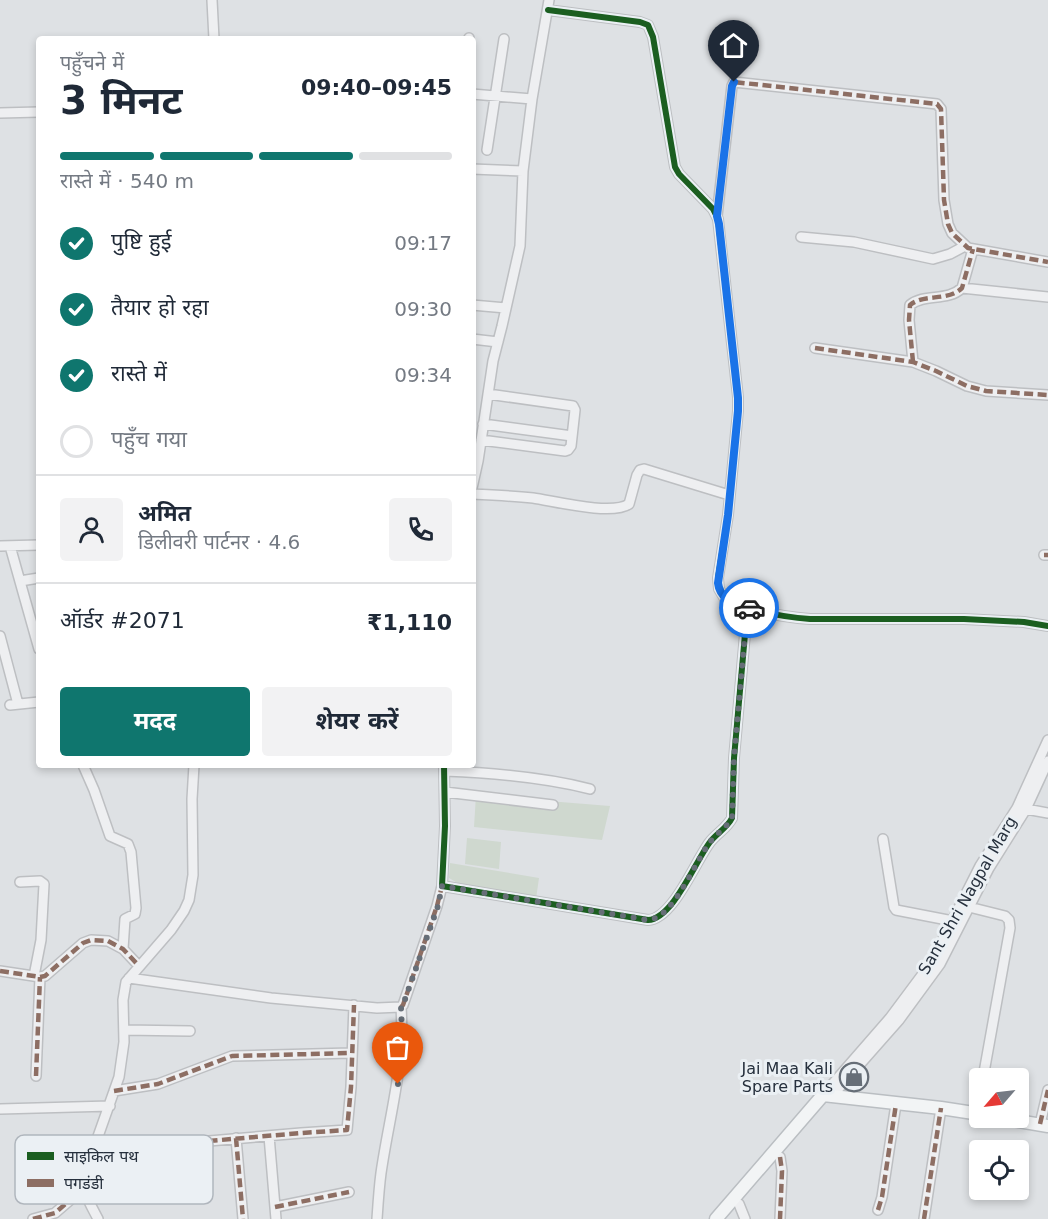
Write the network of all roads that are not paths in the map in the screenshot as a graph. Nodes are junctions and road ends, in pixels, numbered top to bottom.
1 (212, 0) edge
2 (549, 5) edge
3 (214, 36) edge
4 (504, 39) dead end
5 (476, 94) edge
6 (495, 96) junction
7 (532, 99) junction
8 (36, 112) edge
9 (0, 113) edge
10 (487, 150) dead end
11 (476, 169) edge
12 (523, 171) junction
13 (717, 216) junction
14 (801, 237) dead end
15 (969, 248) junction
16 (1048, 262) edge
17 (962, 288) junction
18 (1048, 297) edge
19 (476, 305) edge
20 (506, 308) junction
21 (476, 339) edge
22 (498, 342) junction
23 (815, 348) dead end
24 (913, 362) junction
25 (488, 394) junction
26 (1048, 395) edge
27 (483, 424) junction
28 (572, 436) junction
29 (481, 440) junction
30 (476, 458) edge
31 (476, 494) edge
32 (729, 495) junction
33 (36, 545) edge
34 (5, 546) edge
35 (36, 578) edge
36 (20, 581) junction
37 (751, 609) junction
38 (1048, 626) edge
39 (0, 636) edge
40 (36, 638) edge
41 (36, 702) edge
42 (1048, 740) edge
43 (1048, 761) edge
44 (84, 768) edge
45 (194, 768) edge
46 (445, 768) edge
47 (590, 789) dead end
48 (445, 792) junction
49 (553, 805) dead end
50 (1026, 809) junction
51 (1048, 813) edge
52 (882, 839) dead end
53 (20, 882) dead end
54 (442, 886) junction
55 (969, 907) junction
56 (957, 922) junction
57 (123, 949) junction
58 (139, 966) junction
59 (0, 971) edge
60 (37, 976) junction
61 (129, 978) junction
62 (354, 1005) junction
63 (401, 1007) junction
64 (124, 1030) junction
65 (190, 1031) dead end
66 (351, 1053) junction
67 (985, 1068) edge
68 (36, 1076) dead end
69 (1048, 1090) edge
70 (114, 1091) junction
71 (827, 1096) junction
72 (896, 1104) junction
73 (110, 1106) junction
74 (941, 1108) junction
75 (0, 1109) edge
76 (969, 1113) edge
77 (1029, 1123) edge
78 (1044, 1125) edge
79 (99, 1135) edge
80 (269, 1136) junction
81 (236, 1138) junction
82 (213, 1141) edge
83 (780, 1157) junction
84 (349, 1192) dead end
85 (740, 1203) junction
86 (65, 1204) edge
87 (91, 1204) edge
88 (275, 1208) junction
89 (878, 1210) dead end
90 (33, 1219) edge
91 (98, 1219) edge
92 (243, 1219) edge
93 (276, 1219) edge
94 (377, 1219) edge
95 (716, 1219) edge
96 (726, 1219) edge
97 (746, 1219) edge
98 (780, 1219) edge
99 (924, 1219) edge

1 - 3 street
2 - 7 street
2 - 13 street
4 - 6 street
5 - 6 street
6 - 7 street
6 - 10 street
7 - 12 street
8 - 9 street
11 - 12 street
12 - 20 street
13 - 15 street
13 - 32 street
14 - 15 street
15 - 16 street
15 - 17 street
17 - 18 street
17 - 24 street
19 - 20 street
20 - 22 street
21 - 22 street
22 - 25 street
23 - 24 street
24 - 26 street
25 - 27 street
25 - 28 street
27 - 28 street
27 - 29 street
28 - 29 street
29 - 30 street
31 - 32 street
32 - 37 street
33 - 34 street
34 - 36 street
35 - 36 street
36 - 40 street
37 - 38 street
37 - 54 street
39 - 41 street
42 - 56 street, Sant Shri Nagpal Marg
43 - 50 street, Sant Shri Nagpal Marg
44 - 57 street
45 - 58 street
46 - 47 street
46 - 48 street
48 - 49 street
48 - 54 street
50 - 51 street
50 - 55 street, Sant Shri Nagpal Marg
52 - 56 street
53 - 60 street
54 - 63 street
55 - 56 street, Sant Shri Nagpal Marg
55 - 67 street
56 - 71 street, Sant Shri Nagpal Marg
57 - 58 street
57 - 60 street
58 - 61 street
59 - 60 street
60 - 68 street
61 - 62 street
61 - 64 street
62 - 63 street
62 - 66 street
63 - 94 street
64 - 65 street
64 - 70 street
66 - 70 street
66 - 80 street
69 - 78 street
70 - 73 street
71 - 72 main road
71 - 83 main road, Sant Shri Nagpal Marg
71 - 95 main road, Sant Shri Nagpal Marg
72 - 74 main road
72 - 89 street
73 - 75 street
73 - 79 street
74 - 76 main road
74 - 99 street
77 - 78 main road
80 - 81 street
80 - 88 street
81 - 82 street
81 - 92 street
83 - 85 main road, Sant Shri Nagpal Marg
83 - 98 street
84 - 88 street
85 - 96 main road, Sant Shri Nagpal Marg
85 - 97 street
86 - 90 street
87 - 91 street
88 - 93 street

